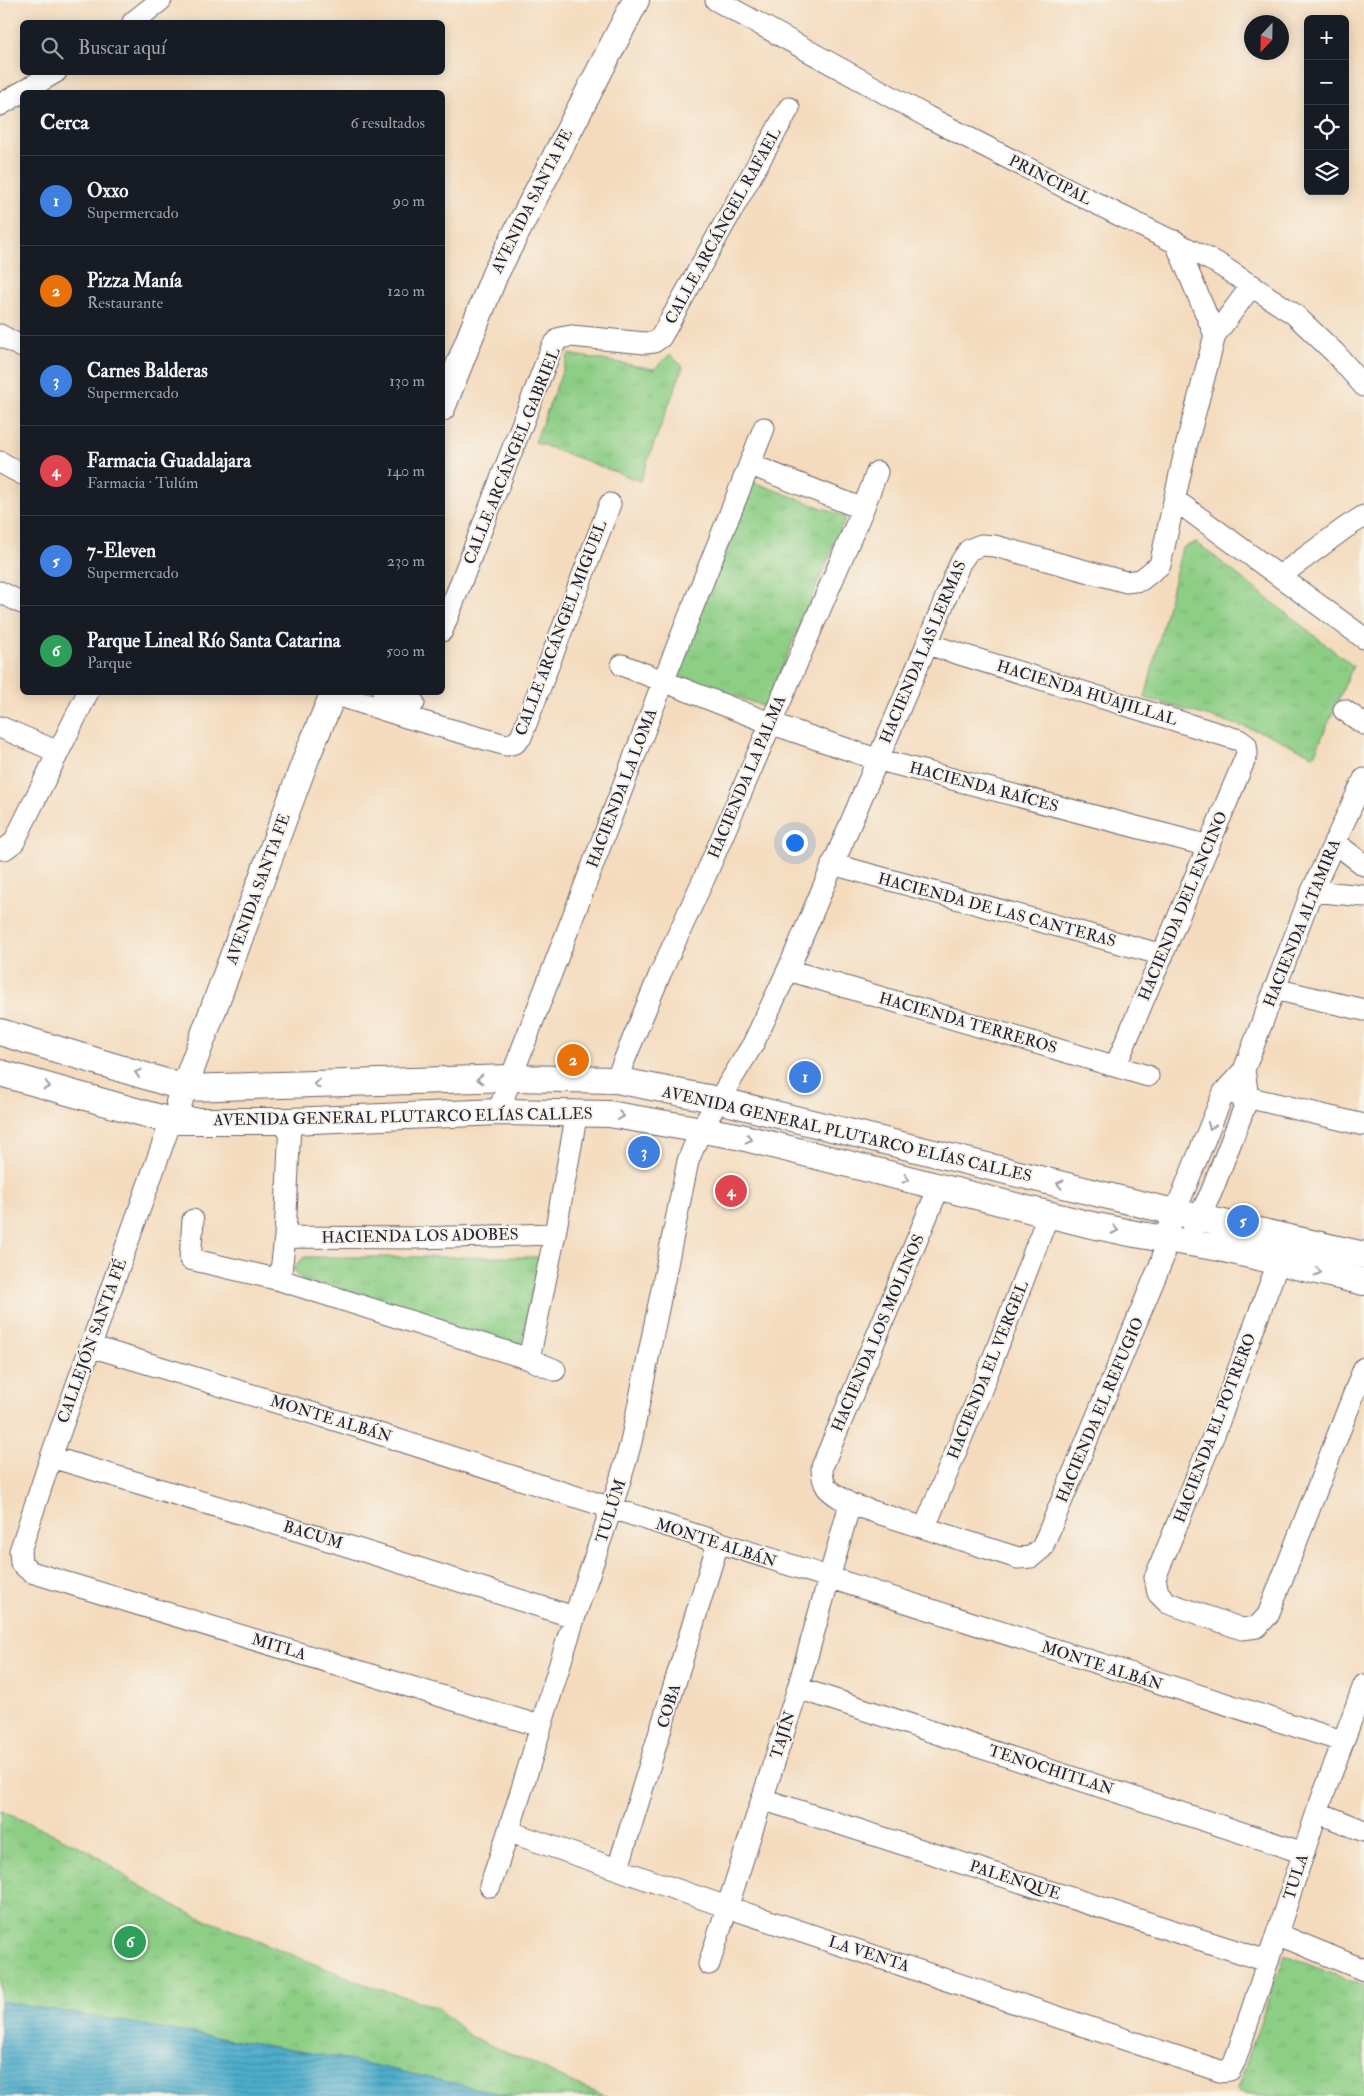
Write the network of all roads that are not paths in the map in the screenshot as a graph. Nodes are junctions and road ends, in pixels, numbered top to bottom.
1 (161, 0) edge
2 (636, 0) edge
3 (716, 0) edge
4 (136, 20) edge
5 (51, 75) edge
6 (24, 90) edge
7 (20, 93) edge
8 (0, 104) edge
9 (789, 108) dead end
10 (1175, 242) junction
11 (1252, 285) junction
12 (1214, 334) junction
13 (0, 335) edge
14 (560, 338) joint
15 (20, 346) edge
16 (1364, 386) edge
17 (445, 400) edge
18 (764, 428) dead end
19 (0, 462) edge
20 (750, 465) junction
21 (877, 472) dead end
22 (20, 473) edge
23 (1176, 500) junction
24 (610, 504) dead end
25 (863, 509) junction
26 (1364, 516) edge
27 (1280, 576) junction
28 (0, 592) edge
29 (20, 602) edge
30 (445, 623) edge
31 (1364, 638) edge
32 (927, 644) junction
33 (622, 665) dead end
34 (663, 682) junction
35 (86, 695) edge
36 (333, 695) edge
37 (347, 695) edge
38 (391, 695) edge
39 (414, 705) edge
40 (1344, 710) dead end
41 (770, 723) junction
42 (1364, 724) edge
43 (0, 727) edge
44 (1246, 745) joint
45 (58, 752) junction
46 (876, 759) junction
47 (1364, 779) edge
48 (1334, 842) junction
49 (7, 846) edge
50 (1209, 846) junction
51 (832, 864) junction
52 (1364, 865) edge
53 (1312, 891) junction
54 (1364, 896) edge
55 (1162, 955) junction
56 (788, 970) junction
57 (1274, 989) junction
58 (1364, 1010) edge
59 (4, 1034) edge
60 (1116, 1065) junction
61 (0, 1066) edge
62 (1244, 1070) junction
63 (0, 1073) edge
64 (1148, 1076) dead end
65 (511, 1078) junction
66 (616, 1080) junction
67 (185, 1088) junction
68 (1224, 1092) junction
69 (1248, 1098) junction
70 (718, 1100) junction
71 (498, 1112) junction
72 (577, 1112) junction
73 (170, 1121) junction
74 (290, 1121) junction
75 (1364, 1125) edge
76 (701, 1129) junction
77 (939, 1187) junction
78 (1095, 1192) junction
79 (1049, 1214) junction
80 (1187, 1215) junction
81 (194, 1220) dead end
82 (1087, 1224) junction
83 (555, 1234) junction
84 (286, 1237) junction
85 (1171, 1247) junction
86 (1364, 1255) edge
87 (1278, 1264) junction
88 (280, 1280) junction
89 (1364, 1282) edge
90 (90, 1346) junction
91 (529, 1359) junction
92 (1364, 1368) edge
93 (555, 1370) dead end
94 (50, 1457) junction
95 (850, 1504) junction
96 (612, 1509) junction
97 (925, 1527) junction
98 (718, 1543) junction
99 (21, 1563) joint
100 (829, 1579) junction
101 (574, 1617) junction
102 (798, 1688) junction
103 (1363, 1692) edge
104 (540, 1726) junction
105 (1342, 1741) junction
106 (762, 1799) junction
107 (1317, 1812) junction
108 (1364, 1831) edge
109 (510, 1832) junction
110 (1304, 1853) junction
111 (618, 1868) junction
112 (490, 1886) dead end
113 (727, 1907) junction
114 (1277, 1934) junction
115 (1267, 1962) junction
116 (709, 1964) dead end
117 (1364, 1970) edge
118 (1230, 2070) joint

1 - 4 street
2 - 17 street, AVENIDA SANTA FE
3 - 10 street, PRINCIPAL
5 - 6 street
7 - 8 street
9 - 14 street, CALLE ARCÁNGEL RAFAEL
10 - 11 street, PRINCIPAL
10 - 12 street
11 - 12 street, HACIENDA LAS LERMAS
11 - 16 street, PRINCIPAL
12 - 23 street, HACIENDA LAS LERMAS
13 - 15 street
14 - 30 street, CALLE ARCÁNGEL GABRIEL
18 - 20 street, HACIENDA LA LOMA
19 - 22 street
20 - 25 street
20 - 34 street, HACIENDA LA LOMA
21 - 25 street, HACIENDA LA PALMA
23 - 27 street
23 - 32 street, HACIENDA LAS LERMAS
24 - 39 street, CALLE ARCÁNGEL MIGUEL
25 - 41 street, HACIENDA LA PALMA
26 - 27 street
27 - 31 street
28 - 29 street
32 - 44 street, HACIENDA HUAJILLAL
32 - 46 street, HACIENDA LAS LERMAS
33 - 34 street, HACIENDA RAÍCES
34 - 41 street, HACIENDA RAÍCES
34 - 65 street, HACIENDA LA LOMA
35 - 45 street
36 - 67 street, AVENIDA SANTA FE
37 - 39 street, CALLE ARCÁNGEL MIGUEL
38 - 39 street, CALLE ARCÁNGEL MIGUEL
40 - 42 street
41 - 46 street, HACIENDA RAÍCES
41 - 66 street, HACIENDA LA PALMA
43 - 45 street
44 - 50 street, HACIENDA DEL ENCINO
45 - 49 street
46 - 50 street, HACIENDA RAÍCES
46 - 51 street, HACIENDA LAS LERMAS
47 - 48 street, HACIENDA ALTAMIRA
48 - 52 street
48 - 53 street, HACIENDA ALTAMIRA
50 - 55 street, HACIENDA DEL ENCINO
51 - 55 street, HACIENDA DE LAS CANTERAS
51 - 56 street, HACIENDA LAS LERMAS
53 - 54 street
53 - 57 street, HACIENDA ALTAMIRA
55 - 60 street, HACIENDA DEL ENCINO
56 - 60 street, HACIENDA TERREROS
56 - 70 street, HACIENDA LAS LERMAS
57 - 58 street
57 - 62 street, HACIENDA ALTAMIRA
59 - 61 street
67 -> 59 street, AVENIDA GENERAL PLUTARCO ELÍAS CALLES
60 - 64 street, HACIENDA TERREROS
62 - 68 street, HACIENDA ALTAMIRA
62 - 69 street, HACIENDA ALTAMIRA
63 -> 73 street, AVENIDA GENERAL PLUTARCO ELÍAS CALLES
65 - 66 street, AVENIDA GENERAL PLUTARCO ELÍAS CALLES
65 -> 67 street, AVENIDA GENERAL PLUTARCO ELÍAS CALLES
65 - 71 street, HACIENDA LA LOMA
66 - 70 street, AVENIDA GENERAL PLUTARCO ELÍAS CALLES
67 - 73 street, AVENIDA SANTA FE
68 - 69 street
68 -> 80 street, HACIENDA ALTAMIRA
69 - 75 street
69 - 80 street, HACIENDA ALTAMIRA
70 - 76 street, TULÚM
78 -> 70 street, AVENIDA GENERAL PLUTARCO ELÍAS CALLES
71 - 72 street, AVENIDA GENERAL PLUTARCO ELÍAS CALLES
71 - 74 street, AVENIDA GENERAL PLUTARCO ELÍAS CALLES
72 -> 76 street, AVENIDA GENERAL PLUTARCO ELÍAS CALLES
72 - 83 street
73 - 74 street, AVENIDA GENERAL PLUTARCO ELÍAS CALLES
73 - 90 street, CALLEJÓN SANTA FÉ
74 - 84 street
76 -> 77 street, AVENIDA GENERAL PLUTARCO ELÍAS CALLES
76 - 96 street, TULÚM
77 - 79 street, AVENIDA GENERAL PLUTARCO ELÍAS CALLES
77 - 95 street, HACIENDA LOS MOLINOS
78 - 80 street, AVENIDA GENERAL PLUTARCO ELÍAS CALLES
78 - 82 street
79 - 82 street, AVENIDA GENERAL PLUTARCO ELÍAS CALLES
79 - 97 street, HACIENDA EL VERGEL
80 - 85 street, HACIENDA EL REFUGIO
80 - 86 street, AVENIDA GENERAL PLUTARCO ELÍAS CALLES
81 - 88 street
82 -> 85 street, AVENIDA GENERAL PLUTARCO ELÍAS CALLES
83 - 84 street, HACIENDA LOS ADOBES
83 - 91 street
84 - 88 street
85 - 87 street, AVENIDA GENERAL PLUTARCO ELÍAS CALLES
85 - 97 street, HACIENDA EL REFUGIO
87 -> 89 street, AVENIDA GENERAL PLUTARCO ELÍAS CALLES
87 - 92 street, HACIENDA EL POTRERO
88 - 91 street
90 - 94 street, CALLEJÓN SANTA FÉ
90 - 96 street, MONTE ALBÁN
91 - 93 street
94 - 99 street, CALLEJÓN SANTA FÉ
94 - 101 street, BACUM
95 - 97 street
95 - 100 street, TAJÍN
96 - 98 street, MONTE ALBÁN
96 - 101 street, TULÚM
98 - 100 street, MONTE ALBÁN
98 - 111 street, COBA
99 - 104 street, MITLA
100 - 102 street, TAJÍN
100 - 105 street, MONTE ALBÁN
101 - 104 street, TULÚM
102 - 106 street, TAJÍN
102 - 110 street, TENOCHITLAN
103 - 105 street, TULA
104 - 109 street, TULÚM
105 - 107 street, TULA
106 - 113 street, TAJÍN
106 - 115 street, PALENQUE
107 - 108 street
107 - 110 street, TULA
109 - 111 street, LA VENTA
109 - 112 street, TULÚM
110 - 114 street, TULA
111 - 113 street, LA VENTA
113 - 116 street, TAJÍN
113 - 118 street, LA VENTA
114 - 115 street, TULA
114 - 117 street
115 - 118 street, TULA

